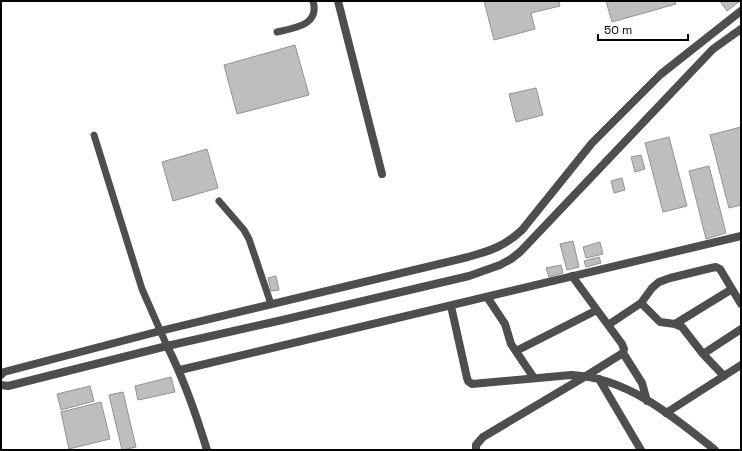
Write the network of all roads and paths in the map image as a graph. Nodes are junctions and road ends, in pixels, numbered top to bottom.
1 (313, 1) edge
2 (338, 1) edge
3 (741, 10) edge
4 (741, 29) edge
5 (277, 32) dead end
6 (94, 135) dead end
7 (382, 174) dead end
8 (219, 201) dead end
9 (741, 236) edge
10 (572, 276) junction
11 (732, 289) junction
12 (487, 297) junction
13 (641, 303) junction
14 (272, 304) junction
15 (741, 304) edge
16 (451, 306) junction
17 (597, 310) junction
18 (675, 324) junction
19 (608, 325) junction
20 (741, 329) edge
21 (160, 331) junction
22 (166, 346) junction
23 (516, 351) junction
24 (623, 352) junction
25 (703, 354) junction
26 (741, 365) edge
27 (180, 370) junction
28 (1, 375) edge
29 (586, 376) junction
30 (724, 376) junction
31 (534, 378) junction
32 (599, 379) junction
33 (1, 385) edge
34 (647, 401) junction
35 (666, 412) junction
36 (207, 450) edge
37 (476, 450) edge
38 (641, 450) edge
39 (716, 450) edge

1 - 5 lane
2 - 7 street
3 - 14 street
4 - 22 street
6 - 21 lane
8 - 14 lane
9 - 10 street
10 - 12 street
10 - 17 street
11 - 13 street
11 - 15 street
11 - 18 street
12 - 16 street
12 - 23 street
13 - 18 street
13 - 19 street
14 - 21 street
16 - 27 street
16 - 31 street
17 - 19 street
17 - 23 street
18 - 25 street
19 - 24 street
20 - 25 street
21 - 22 lane
21 - 28 street
22 - 27 street
22 - 33 street
23 - 31 street
24 - 29 street
24 - 34 street
25 - 30 street
26 - 30 street
27 - 36 street
29 - 31 street
29 - 32 street
29 - 37 street
30 - 35 street
32 - 34 street
32 - 38 street
34 - 35 street
35 - 39 street

